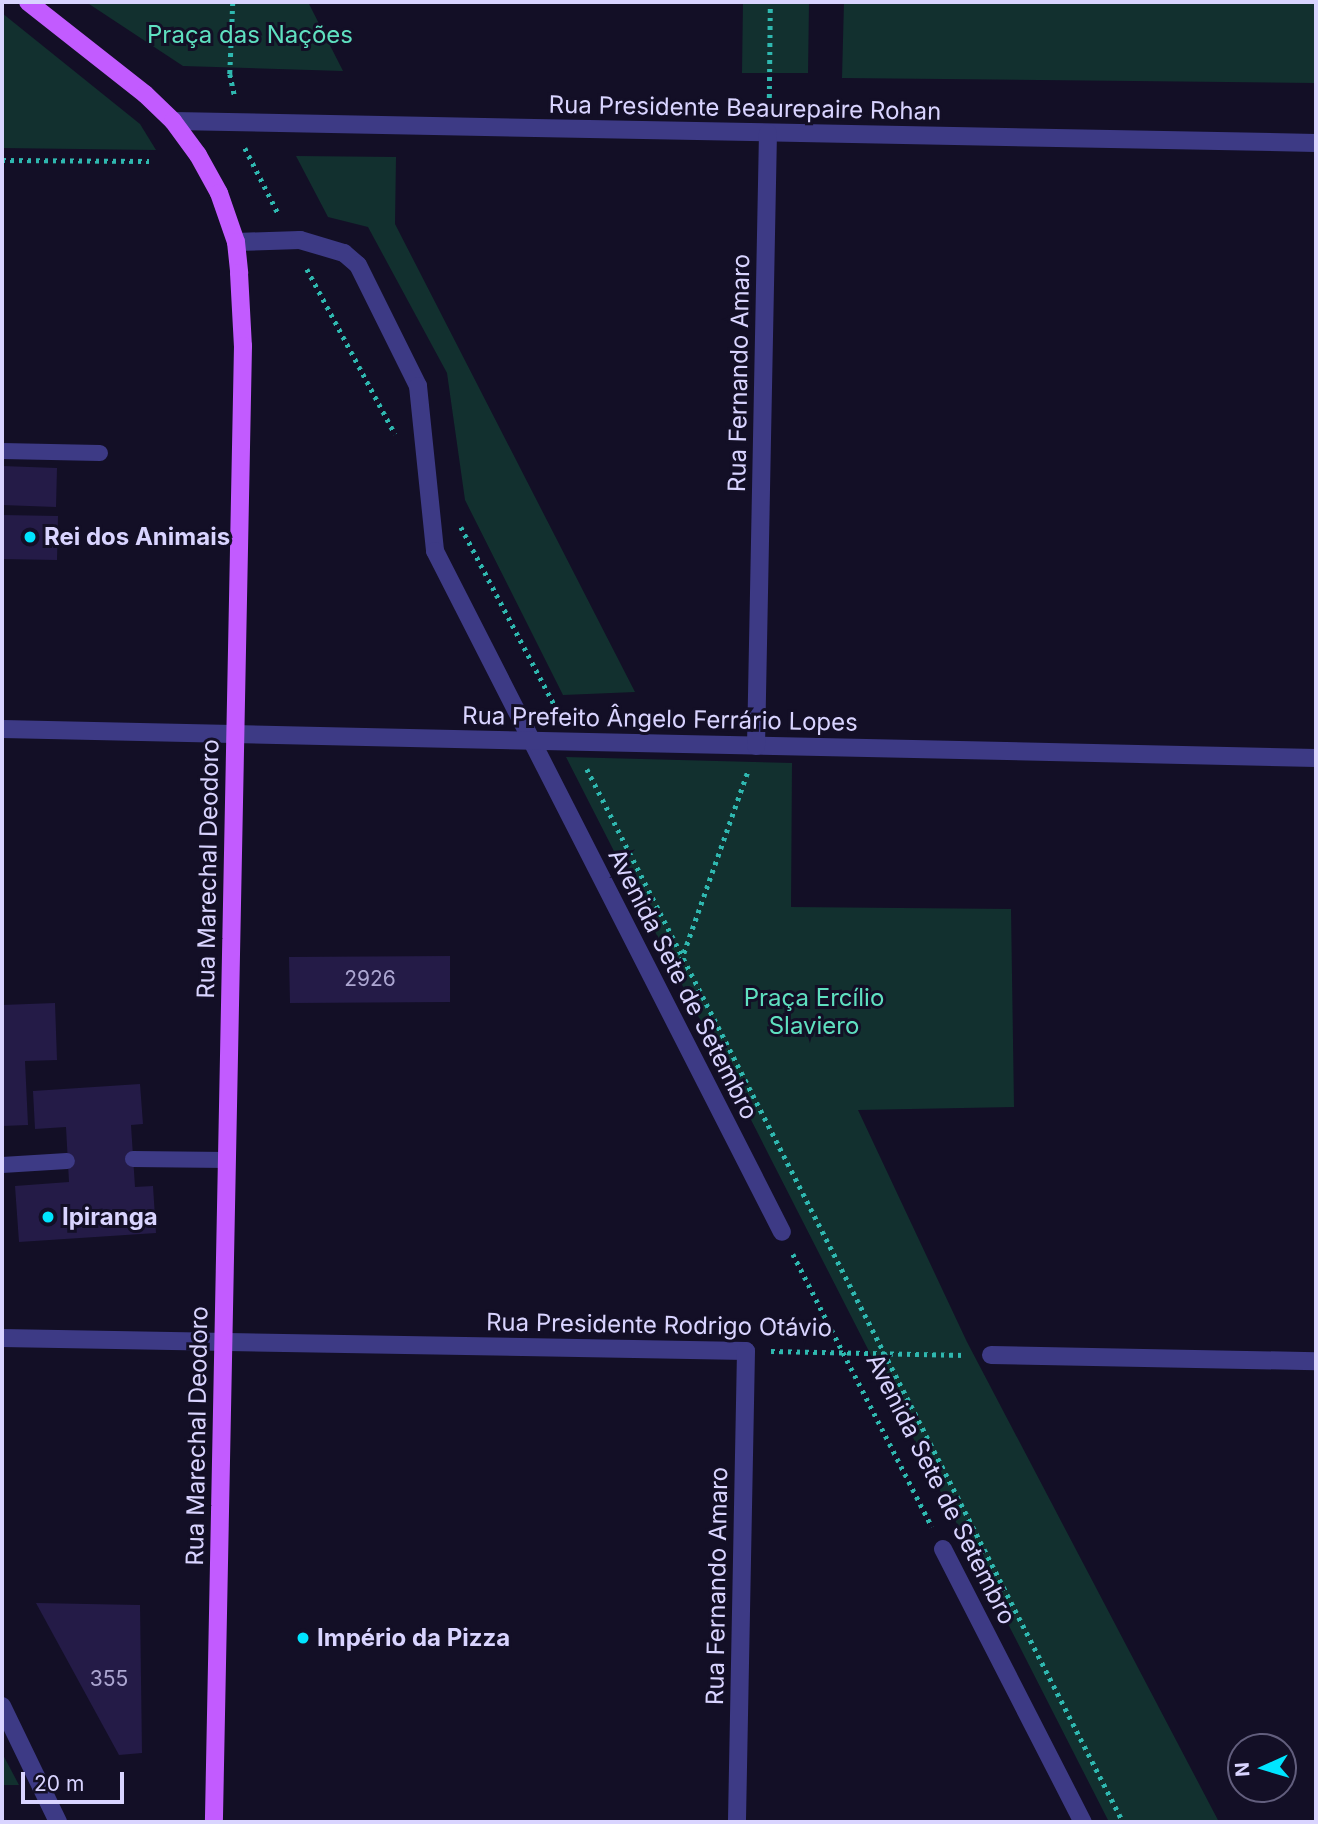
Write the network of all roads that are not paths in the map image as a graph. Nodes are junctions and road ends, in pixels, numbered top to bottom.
1 (28, 2) edge
2 (173, 121) junction
3 (768, 132) junction
4 (1316, 144) edge
5 (236, 242) junction
6 (2, 452) edge
7 (100, 453) dead end
8 (2, 729) edge
9 (235, 734) junction
10 (533, 741) junction
11 (757, 746) junction
12 (1316, 758) edge
13 (133, 1159) dead end
14 (227, 1160) junction
15 (67, 1161) dead end
16 (2, 1165) edge
17 (782, 1232) road end
18 (2, 1338) edge
19 (223, 1342) junction
20 (746, 1351) joint
21 (990, 1355) road end
22 (1316, 1361) edge
23 (943, 1549) road end
24 (2, 1706) edge
25 (58, 1822) edge
26 (214, 1822) edge
27 (737, 1822) edge
28 (1083, 1822) edge

1 - 2 main road, Rua Marechal Deodoro
2 - 3 street, Rua Presidente Beaurepaire Rohan
2 - 5 main road, Rua Marechal Deodoro
3 - 4 street, Rua Presidente Beaurepaire Rohan
3 - 11 street, Rua Fernando Amaro
5 - 9 main road, Rua Marechal Deodoro
5 - 10 street, Avenida Sete de Setembro
6 - 7 lane
8 - 9 street, Rua Prefeito Ângelo Ferrário Lopes
9 - 10 street, Rua Prefeito Ângelo Ferrário Lopes
9 - 14 main road, Rua Marechal Deodoro
10 - 11 street, Rua Prefeito Ângelo Ferrário Lopes
10 - 17 street, Avenida Sete de Setembro
11 - 12 street, Rua Prefeito Ângelo Ferrário Lopes
13 - 14 lane
14 - 19 main road, Rua Marechal Deodoro
15 - 16 lane
18 - 19 street, Rua Presidente Rodrigo Otávio
19 - 20 street, Rua Presidente Rodrigo Otávio
19 - 26 main road, Rua Marechal Deodoro
20 - 27 street, Rua Fernando Amaro
21 - 22 street
23 - 28 street, Avenida Sete de Setembro
24 - 25 street

